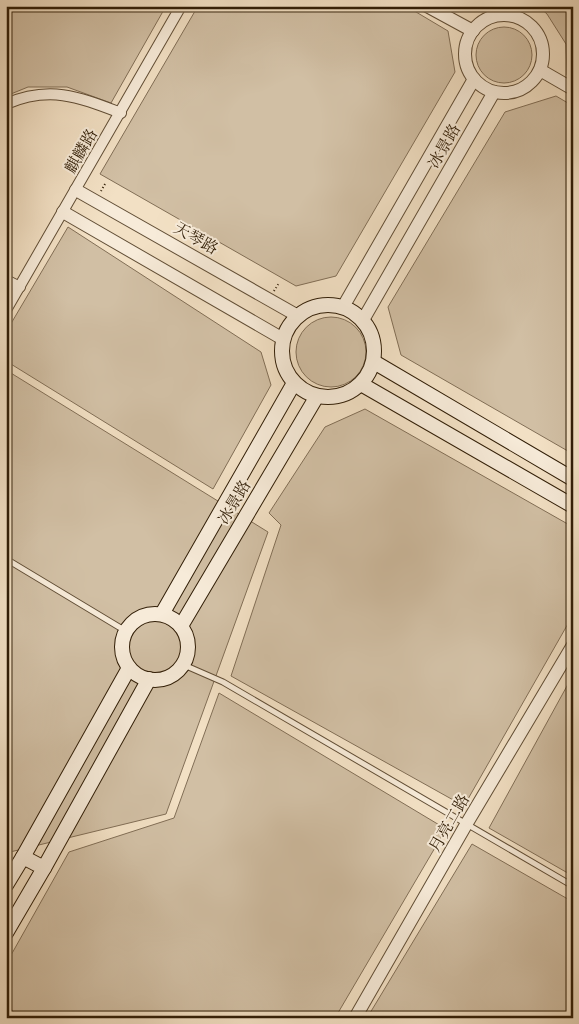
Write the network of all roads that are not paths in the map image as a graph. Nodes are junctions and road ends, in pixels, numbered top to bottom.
1 (181, 6) edge
2 (427, 6) edge
3 (473, 31) junction
4 (540, 70) junction
5 (474, 79) junction
6 (573, 89) edge
7 (494, 92) junction
8 (6, 104) edge
9 (120, 113) junction
10 (76, 190) junction
11 (63, 212) junction
12 (6, 280) edge
13 (20, 287) junction
14 (343, 307) junction
15 (6, 310) edge
16 (298, 316) junction
17 (363, 320) junction
18 (283, 339) junction
19 (374, 362) junction
20 (294, 383) junction
21 (361, 384) junction
22 (317, 396) junction
23 (573, 479) edge
24 (573, 506) edge
25 (6, 559) edge
26 (162, 614) junction
27 (181, 626) junction
28 (124, 630) junction
29 (573, 645) edge
30 (184, 665) junction
31 (129, 668) junction
32 (149, 679) junction
33 (467, 823) junction
34 (23, 857) junction
35 (44, 868) junction
36 (6, 885) edge
37 (573, 886) edge
38 (6, 933) edge
39 (355, 1018) edge

1 - 9 street, 麒麟路
2 - 3 street
3 - 4 street
3 - 5 street
4 - 6 street
4 - 7 street
5 - 7 street
5 - 14 street, 冰景路
7 - 17 street, 冰景路
8 - 9 street
9 - 10 street, 麒麟路
10 - 11 street, 麒麟路
10 - 16 street, 天琴路
11 - 13 street, 麒麟路
11 - 18 street
12 - 13 street
13 - 15 street, 麒麟路
14 - 16 main road
14 - 17 main road
16 - 18 main road
17 - 19 main road
18 - 20 main road
19 - 21 main road
19 - 23 main road
20 - 22 main road
20 - 26 main road, 冰景路
21 - 22 main road
21 - 24 main road
22 - 27 main road, 冰景路
25 - 28 lane
26 - 27 main road
26 - 28 main road
27 - 30 main road
28 - 31 main road
29 - 33 street, 月亮二路
30 - 32 main road
30 - 33 lane
31 - 32 main road
31 - 34 main road
32 - 35 main road
33 - 37 lane
33 - 39 street, 月亮二路
34 - 35 main road
34 - 36 main road
35 - 38 main road

